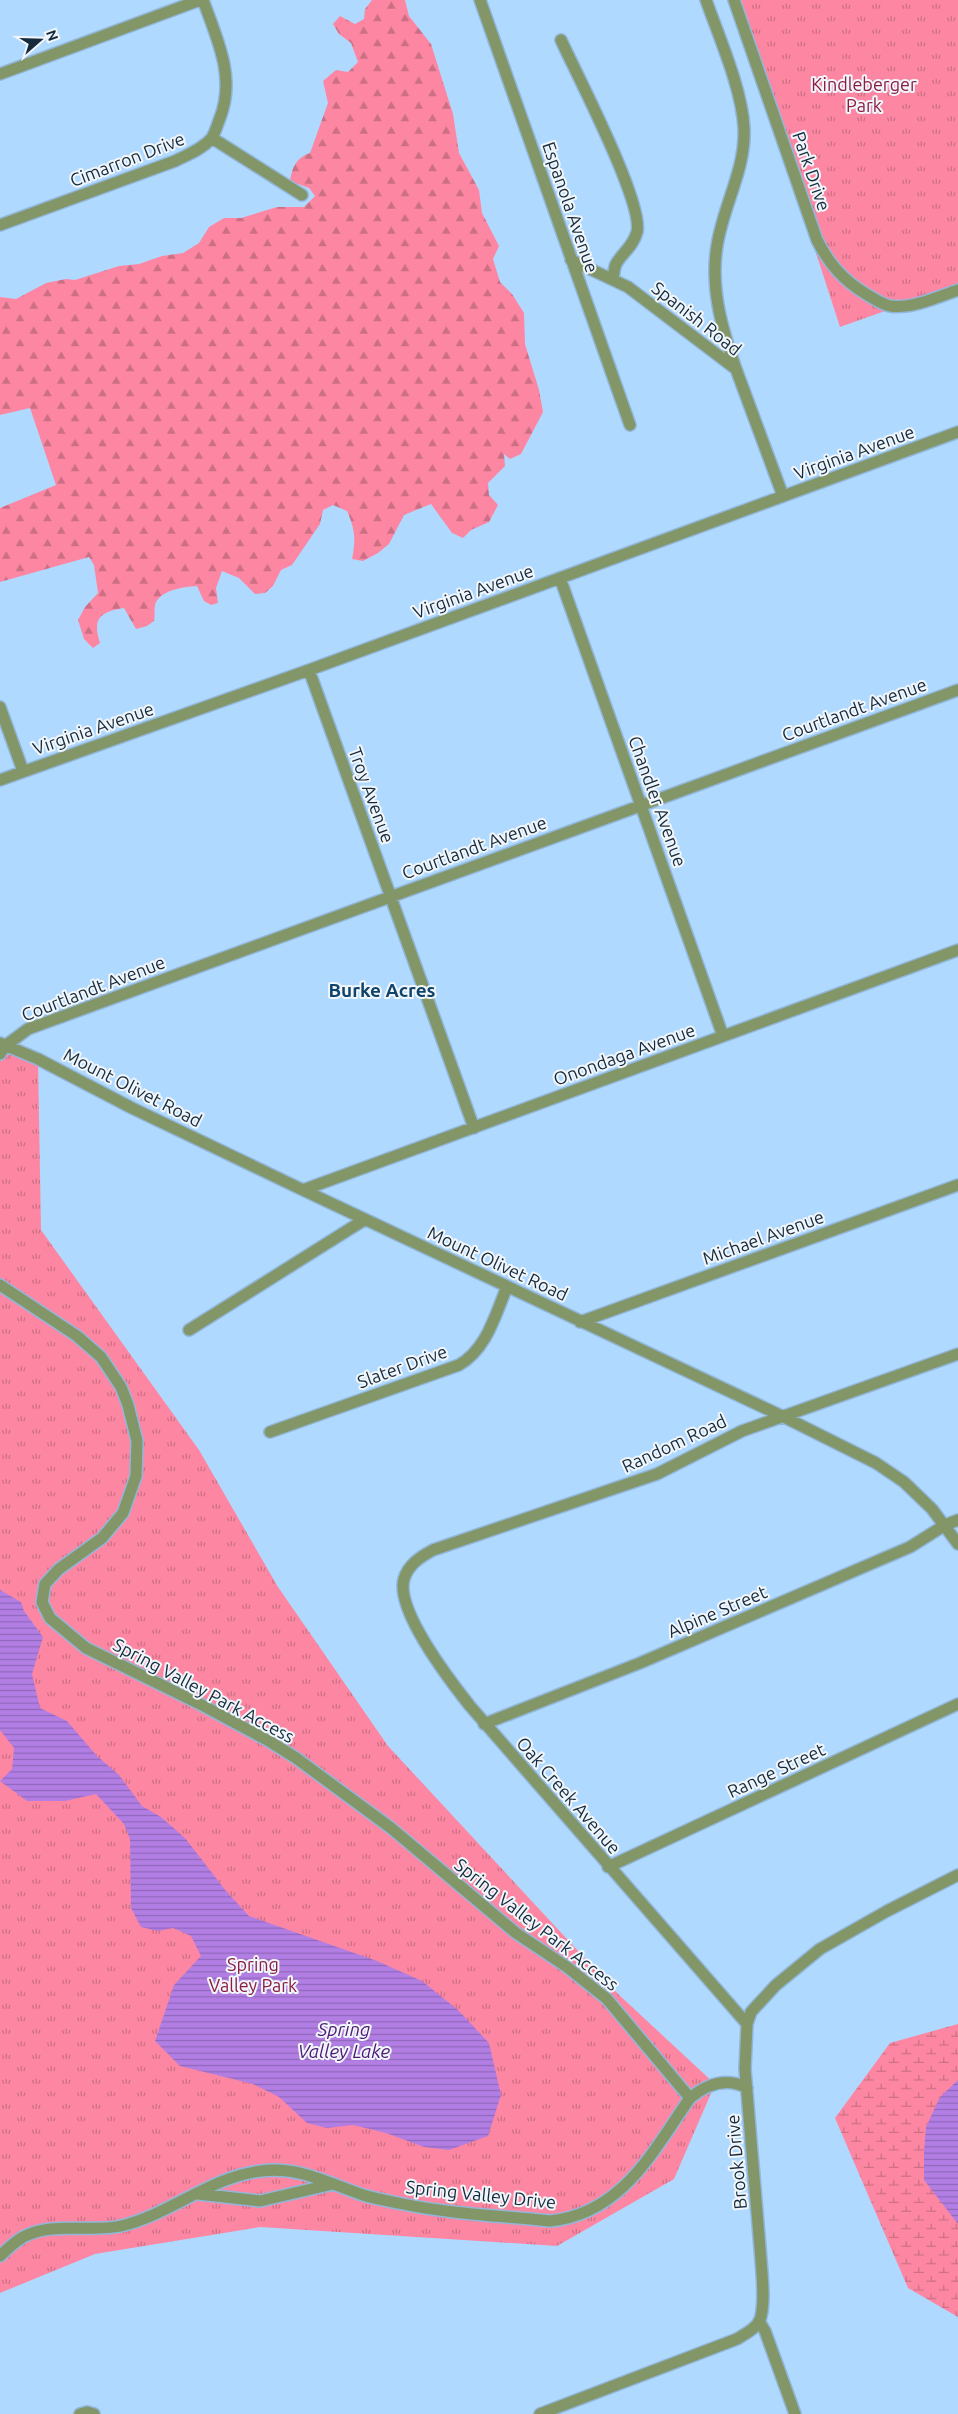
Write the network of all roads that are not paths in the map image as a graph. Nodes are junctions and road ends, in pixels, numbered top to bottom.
1 (201, 0) edge
2 (480, 0) edge
3 (706, 0) edge
4 (734, 0) edge
5 (561, 40) dead end
6 (0, 74) edge
7 (212, 138) junction
8 (302, 195) dead end
9 (0, 225) edge
10 (571, 260) junction
11 (613, 279) junction
12 (958, 290) edge
13 (736, 369) junction
14 (630, 425) dead end
15 (958, 432) edge
16 (783, 496) junction
17 (560, 578) junction
18 (309, 670) junction
19 (958, 690) edge
20 (0, 707) edge
21 (23, 771) junction
22 (0, 780) edge
23 (641, 805) junction
24 (390, 896) junction
25 (958, 950) edge
26 (723, 1036) junction
27 (2, 1048) edge
28 (474, 1128) junction
29 (958, 1185) edge
30 (303, 1190) junction
31 (364, 1220) junction
32 (0, 1285) edge
33 (507, 1287) junction
34 (580, 1322) junction
35 (189, 1330) dead end
36 (958, 1354) edge
37 (784, 1417) junction
38 (270, 1432) dead end
39 (958, 1520) edge
40 (945, 1526) junction
41 (958, 1544) edge
42 (408, 1569) joint
43 (958, 1704) edge
44 (484, 1724) junction
45 (608, 1867) junction
46 (958, 1875) edge
47 (747, 2024) junction
48 (747, 2088) junction
49 (690, 2098) junction
50 (333, 2184) junction
51 (198, 2194) junction
52 (0, 2256) edge
53 (759, 2321) junction
54 (540, 2414) edge
55 (795, 2414) edge

1 - 6 street
1 - 7 street
2 - 10 street, Espanola Avenue
3 - 13 street
4 - 12 street, Park Drive
5 - 11 street
7 - 8 street
7 - 9 street, Cimarron Drive
10 - 11 street, Spanish Road
10 - 14 street, Espanola Avenue
11 - 13 street, Spanish Road
13 - 16 street, Spanish Road
15 - 16 street, Virginia Avenue
16 - 17 street, Virginia Avenue
17 - 18 street, Virginia Avenue
17 - 23 street, Chandler Avenue
18 - 21 street, Virginia Avenue
18 - 24 street, Troy Avenue
19 - 23 street, Courtlandt Avenue
20 - 21 street
21 - 22 street, Virginia Avenue
23 - 24 street, Courtlandt Avenue
23 - 26 street, Chandler Avenue
24 - 27 street, Courtlandt Avenue
24 - 28 street, Troy Avenue
25 - 26 street, Onondaga Avenue
26 - 28 street, Onondaga Avenue
27 - 30 street, Mount Olivet Road
28 - 30 street, Onondaga Avenue
29 - 34 street, Michael Avenue
30 - 31 street, Mount Olivet Road
31 - 33 street, Mount Olivet Road
31 - 35 street
32 - 49 street, Spring Valley Park Access
33 - 34 street, Mount Olivet Road
33 - 38 street, Slater Drive
34 - 37 street, Mount Olivet Road
36 - 37 street, Random Road
37 - 40 street, Mount Olivet Road
37 - 42 street, Random Road
39 - 40 street, Alpine Street
40 - 41 street, Mount Olivet Road
40 - 44 street, Alpine Street
42 - 44 street, Oak Creek Avenue
43 - 45 street, Range Street
44 - 45 street, Oak Creek Avenue
45 - 47 street, Oak Creek Avenue
46 - 47 street, Brook Drive
47 - 48 street, Brook Drive
48 - 49 street, Spring Valley Drive
48 - 53 street, Brook Drive
49 - 50 street, Spring Valley Drive
50 - 51 street
50 - 51 street, Spring Valley Drive
51 - 52 street, Spring Valley Drive
53 - 54 street
53 - 55 street

